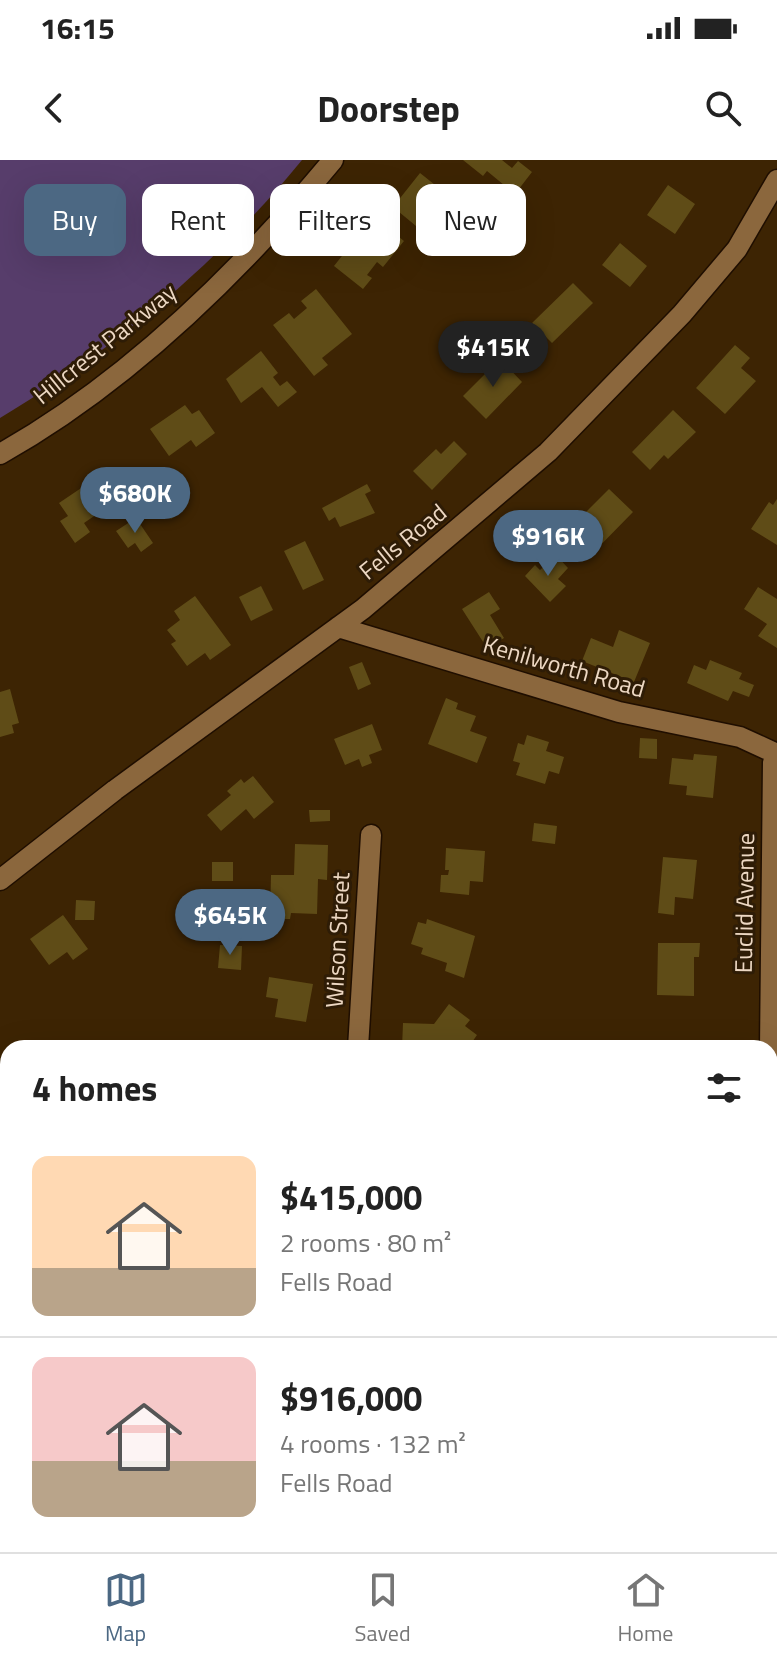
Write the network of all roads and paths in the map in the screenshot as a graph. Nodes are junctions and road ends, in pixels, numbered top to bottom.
1 (333, 160) edge
2 (777, 180) edge
3 (0, 454) edge
4 (338, 627) junction
5 (777, 754) edge
6 (777, 762) edge
7 (371, 835) dead end
8 (0, 880) edge
9 (358, 1040) edge
10 (770, 1040) edge

1 - 3 street, Hillcrest Parkway
2 - 4 street, Fells Road
4 - 5 street, Kenilworth Road
4 - 8 street, Fells Road
6 - 10 street, Euclid Avenue
7 - 9 street, Wilson Street

